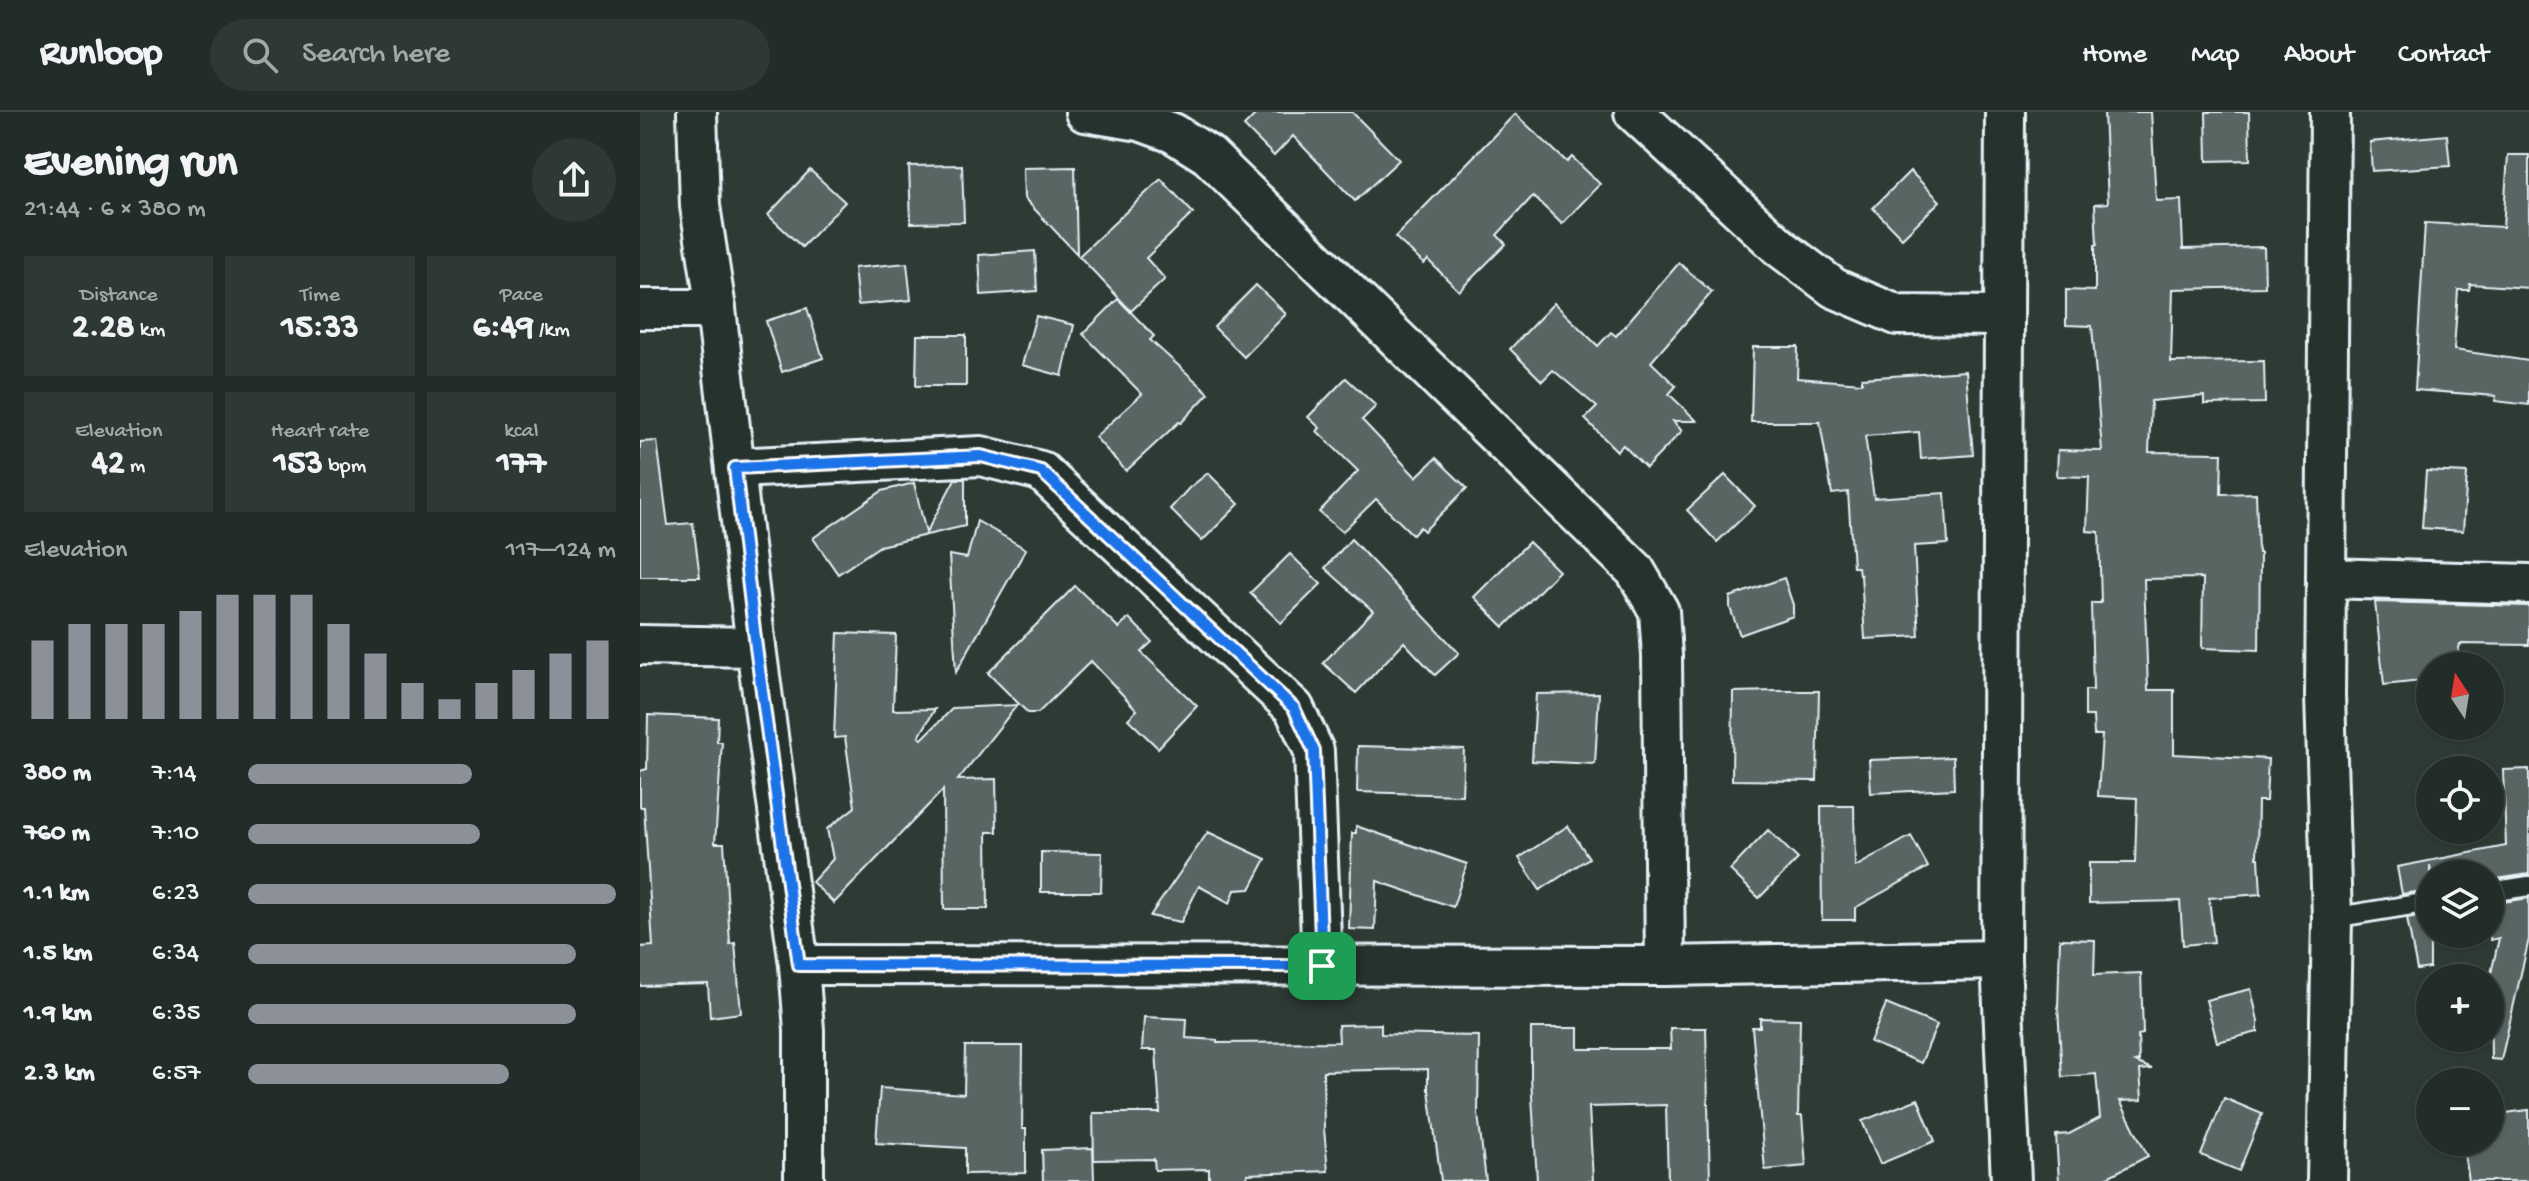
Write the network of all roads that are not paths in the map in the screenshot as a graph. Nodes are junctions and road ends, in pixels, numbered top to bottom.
1 (697, 112) edge
2 (1085, 112) edge
3 (1634, 112) edge
4 (2005, 112) edge
5 (2330, 112) edge
6 (640, 309) edge
7 (716, 309) junction
8 (2004, 316) junction
9 (735, 468) junction
10 (2326, 578) junction
11 (2529, 584) edge
12 (640, 645) edge
13 (756, 647) junction
14 (2529, 886) edge
15 (2504, 890) edge
16 (2416, 904) edge
17 (2332, 918) junction
18 (2001, 960) junction
19 (799, 965) junction
20 (1322, 966) junction
21 (1665, 966) junction
22 (804, 1181) edge
23 (2011, 1181) edge
24 (2327, 1181) edge

1 - 7 street
2 - 21 street
3 - 8 street
4 - 8 street
5 - 10 street
6 - 7 street
7 - 9 street
8 - 18 street
9 - 13 street
9 - 20 street
10 - 11 street
10 - 17 street
12 - 13 street
13 - 19 street
14 - 15 lane
16 - 17 lane
17 - 24 street
18 - 21 street
18 - 23 street
19 - 20 street
19 - 22 street
20 - 21 street

